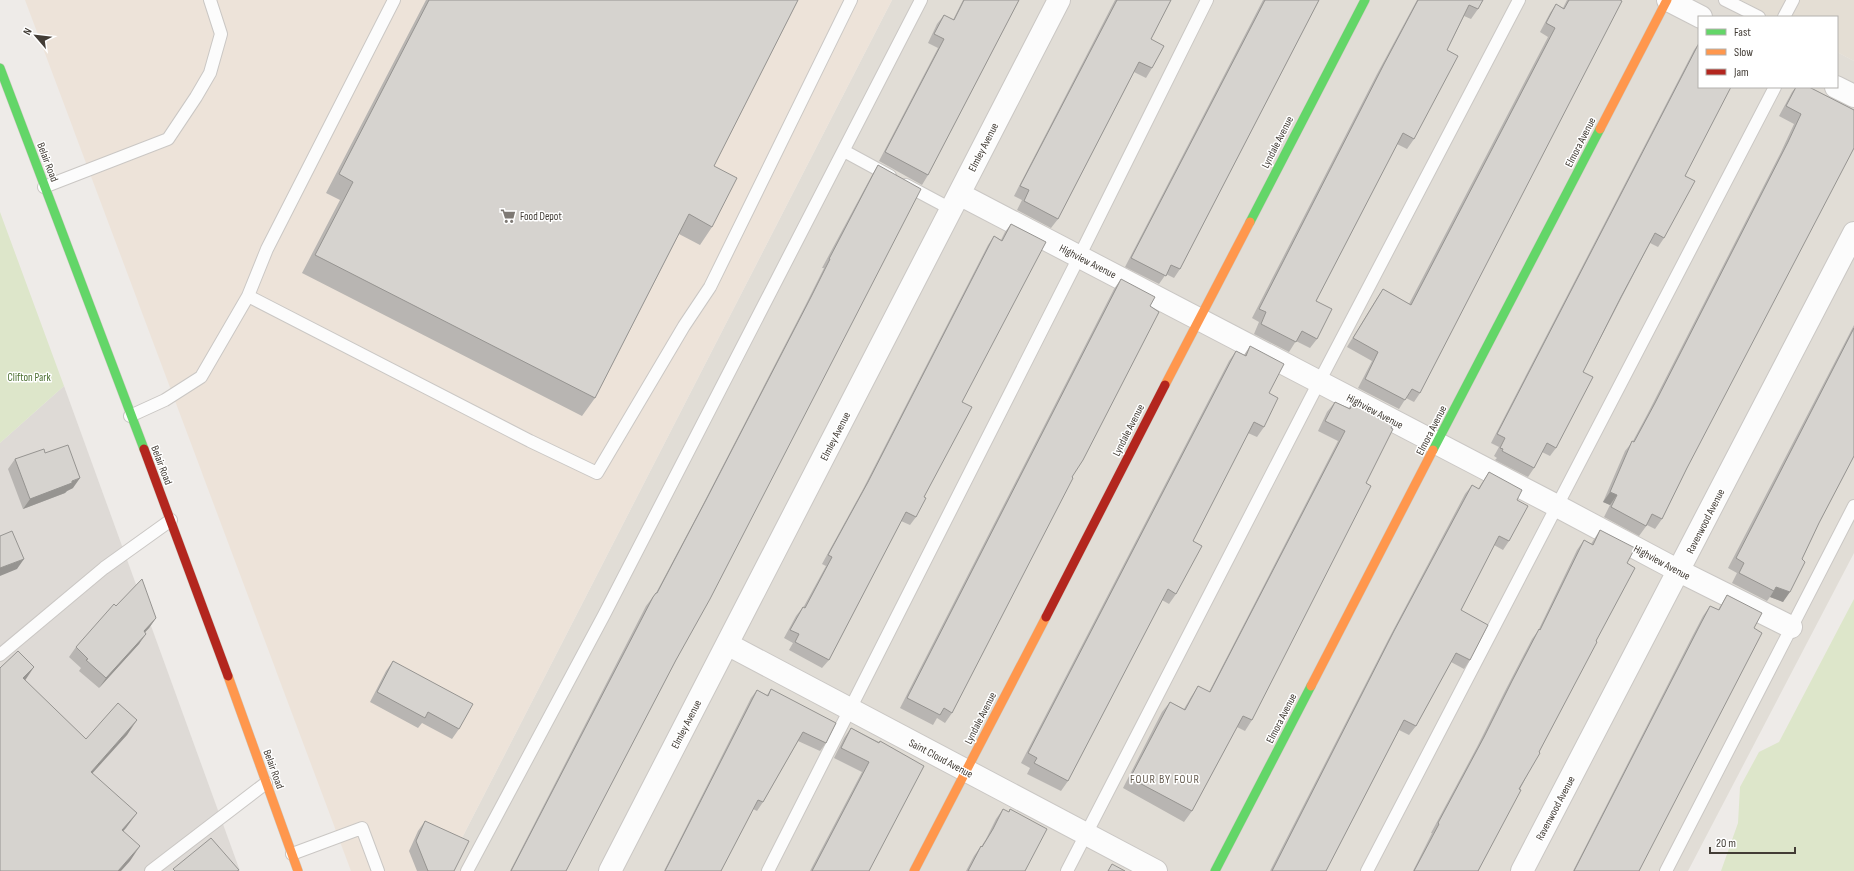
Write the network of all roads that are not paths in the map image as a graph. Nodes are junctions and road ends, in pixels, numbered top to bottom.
1 (210, 0) edge
2 (394, 0) edge
3 (851, 0) edge
4 (921, 0) edge
5 (1059, 0) edge
6 (1207, 0) edge
7 (1365, 0) edge
8 (1519, 0) edge
9 (1668, 0) edge
10 (1725, 0) edge
11 (1793, 0) edge
12 (1699, 16) edge
13 (1757, 16) edge
14 (1785, 16) edge
15 (0, 68) edge
16 (1774, 88) edge
17 (1838, 88) edge
18 (1854, 96) edge
19 (844, 151) junction
20 (44, 187) junction
21 (955, 202) junction
22 (1854, 233) edge
23 (1079, 257) junction
24 (248, 296) junction
25 (1199, 319) junction
26 (1319, 382) junction
27 (130, 416) junction
28 (1437, 443) junction
29 (1557, 506) junction
30 (1854, 506) edge
31 (171, 520) junction
32 (1679, 572) junction
33 (1791, 627) junction
34 (727, 644) junction
35 (0, 655) edge
36 (850, 709) junction
37 (966, 771) junction
38 (266, 783) junction
39 (1086, 834) junction
40 (292, 854) junction
41 (151, 871) edge
42 (298, 871) edge
43 (378, 871) edge
44 (468, 871) edge
45 (610, 871) edge
46 (768, 871) edge
47 (914, 871) edge
48 (1067, 871) edge
49 (1156, 871) edge
50 (1215, 871) edge
51 (1367, 871) edge
52 (1522, 871) edge
53 (1666, 871) edge

1 - 20 lane
2 - 24 lane
3 - 24 lane
4 - 19 lane
5 - 21 street, Elmley Avenue
6 - 23 lane
7 - 25 street, Lyndale Avenue
8 - 26 lane
9 - 12 street
9 - 28 street, Elmora Avenue
10 - 13 lane
11 - 14 lane
15 - 20 street, Belair Road
16 - 29 lane
17 - 18 street
19 - 21 lane
19 - 44 lane
20 - 27 street, Belair Road
21 - 23 street, Highview Avenue
21 - 34 street, Elmley Avenue
22 - 32 street, Ravenwood Avenue
23 - 25 street, Highview Avenue
23 - 36 lane
24 - 27 lane
25 - 26 street, Highview Avenue
25 - 37 street, Lyndale Avenue
26 - 28 street, Highview Avenue
26 - 39 lane
27 - 31 street, Belair Road
28 - 29 street, Highview Avenue
28 - 50 street, Elmora Avenue
29 - 32 street, Highview Avenue
29 - 51 lane
30 - 33 lane
31 - 35 lane
31 - 38 street, Belair Road
32 - 33 street, Highview Avenue
32 - 52 street, Ravenwood Avenue
33 - 53 lane
34 - 36 street, Saint Cloud Avenue
34 - 45 street, Elmley Avenue
36 - 37 street, Saint Cloud Avenue
36 - 46 lane
37 - 39 street, Saint Cloud Avenue
37 - 47 street, Lyndale Avenue
38 - 40 street, Belair Road
38 - 41 lane
39 - 48 lane
39 - 49 street, Saint Cloud Avenue
40 - 42 street, Belair Road
40 - 43 lane

